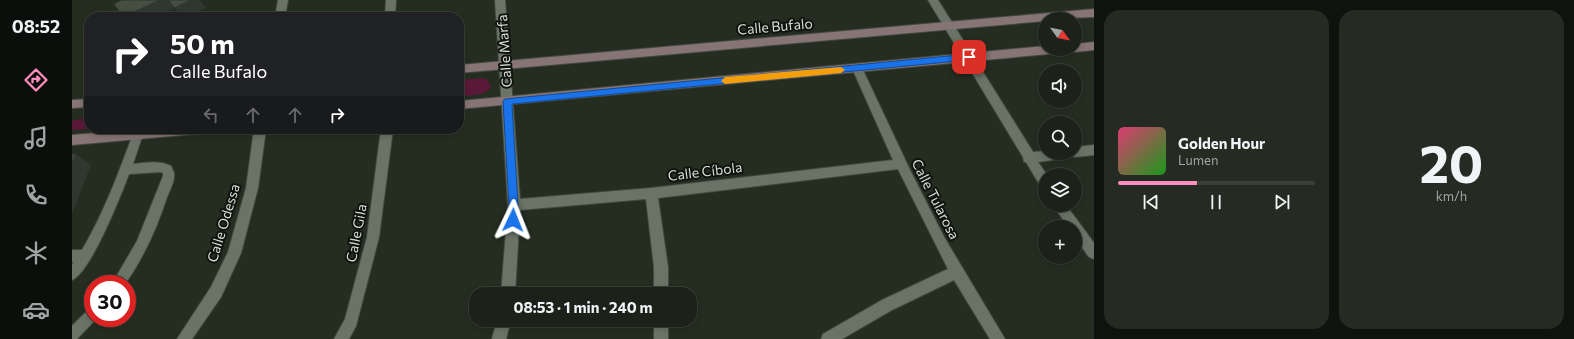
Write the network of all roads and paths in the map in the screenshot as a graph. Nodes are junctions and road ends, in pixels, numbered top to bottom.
1 (283, 0) edge
2 (391, 0) edge
3 (500, 0) edge
4 (933, 0) edge
5 (281, 12) edge
6 (390, 12) edge
7 (1094, 13) edge
8 (950, 26) junction
9 (1094, 46) edge
10 (1082, 47) edge
11 (1038, 51) edge
12 (969, 57) junction
13 (504, 64) junction
14 (464, 68) edge
15 (857, 68) junction
16 (508, 101) junction
17 (84, 103) edge
18 (72, 104) edge
19 (464, 105) edge
20 (138, 134) joint
21 (259, 134) edge
22 (386, 134) edge
23 (72, 140) edge
24 (1094, 150) edge
25 (1082, 151) edge
26 (1038, 157) edge
27 (1028, 158) junction
28 (900, 164) junction
29 (125, 170) junction
30 (1038, 173) edge
31 (652, 193) junction
32 (514, 205) junction
33 (1082, 237) edge
34 (1094, 253) edge
35 (86, 255) junction
36 (72, 256) edge
37 (956, 272) junction
38 (72, 274) edge
39 (125, 275) edge
40 (508, 287) edge
41 (661, 287) edge
42 (84, 322) edge
43 (502, 327) edge
44 (661, 327) edge
45 (72, 335) edge
46 (184, 339) edge
47 (341, 339) edge
48 (499, 339) edge
49 (661, 339) edge
50 (828, 339) edge
51 (998, 339) edge

1 - 5 street
2 - 6 street
3 - 13 street, Calle Marfa
4 - 8 street
7 - 8 main road, Calle Bufalo
8 - 12 street
8 - 13 main road, Calle Bufalo
9 - 10 main road
11 - 12 main road
12 - 15 main road
12 - 27 street
13 - 14 main road, Calle Bufalo
13 - 16 street, Calle Marfa
15 - 16 main road
15 - 28 street, Calle Tularosa
16 - 19 main road
16 - 32 street, Calle Marfa
17 - 18 main road
20 - 23 main road
20 - 29 lane
21 - 46 street, Calle Odessa
22 - 47 street, Calle Gila
24 - 25 street
26 - 27 street
27 - 30 street
28 - 31 street, Calle Cíbola
28 - 37 street, Calle Tularosa
29 - 35 lane
29 - 39 lane
31 - 32 street, Calle Cíbola
31 - 41 street
32 - 40 street, Calle Marfa
33 - 34 street
35 - 36 lane
35 - 38 lane
37 - 50 street
37 - 51 street, Calle Tularosa
42 - 45 lane
43 - 48 street
44 - 49 street

